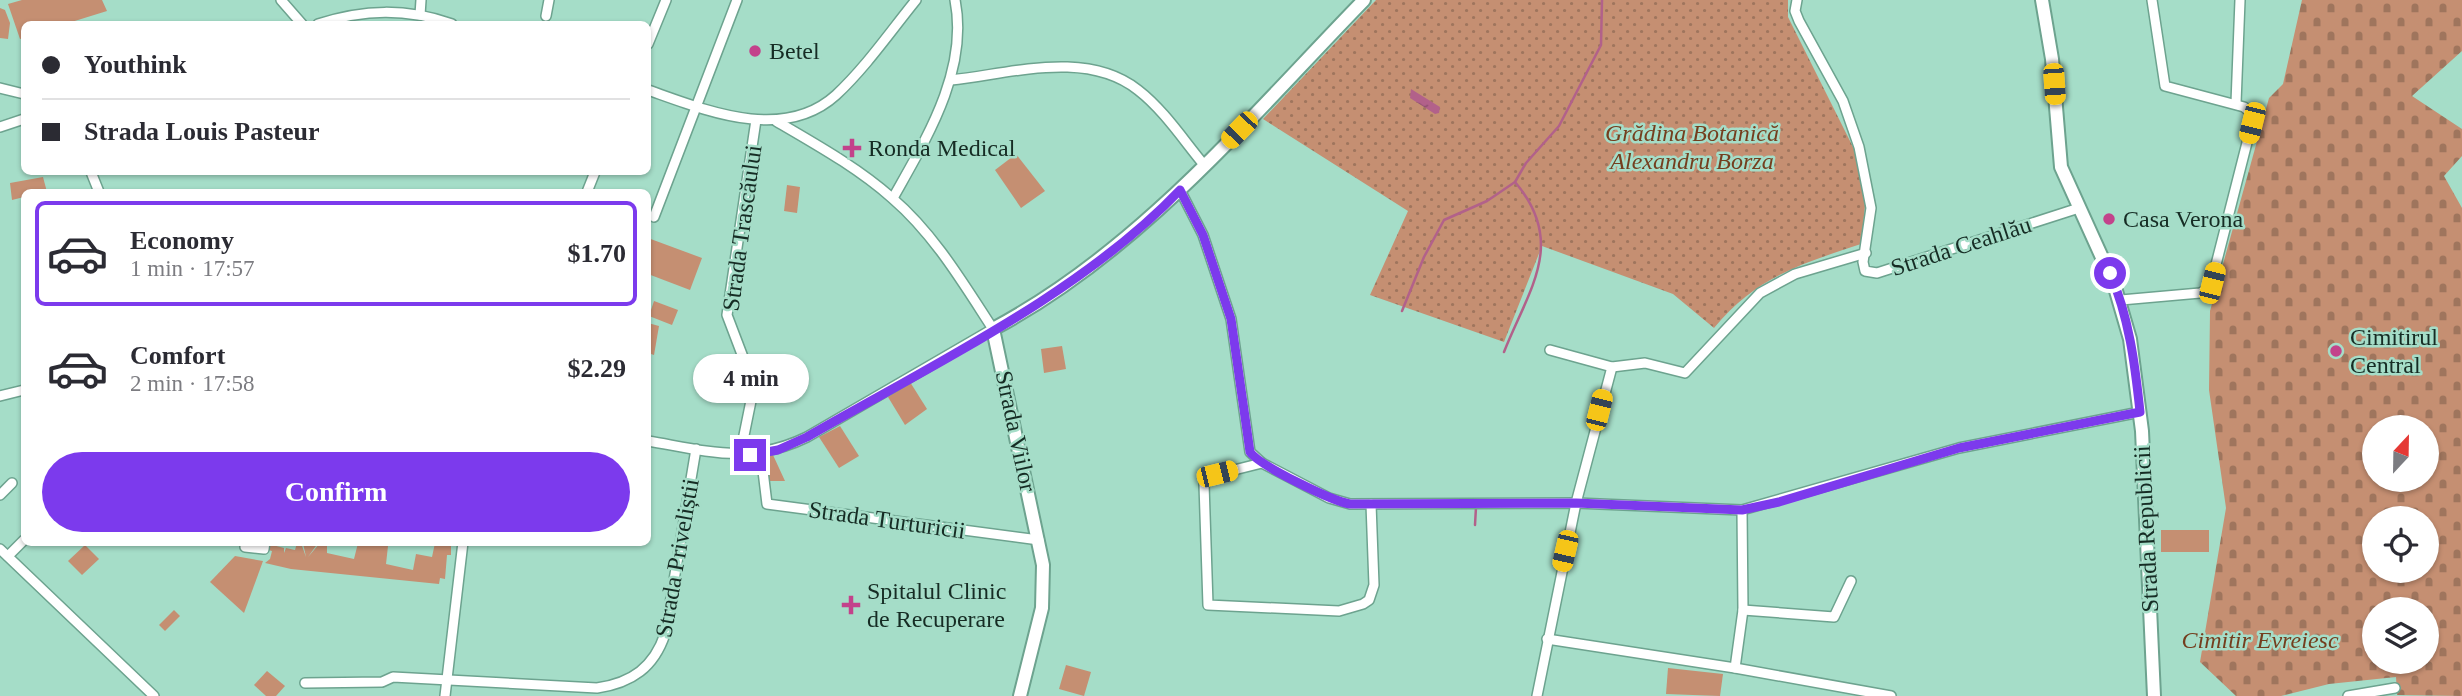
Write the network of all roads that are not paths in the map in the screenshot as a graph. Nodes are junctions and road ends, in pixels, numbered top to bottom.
1 (281, 0) edge
2 (421, 0) edge
3 (549, 0) edge
4 (666, 0) edge
5 (737, 0) edge
6 (916, 0) edge
7 (955, 0) edge
8 (1364, 0) edge
9 (1797, 0) edge
10 (2042, 0) edge
11 (2152, 0) edge
12 (2240, 0) edge
13 (420, 15) junction
14 (546, 16) dead end
15 (299, 21) edge
16 (330, 21) edge
17 (441, 21) edge
18 (651, 37) edge
19 (951, 80) junction
20 (0, 88) edge
21 (651, 91) edge
22 (21, 93) edge
23 (2236, 103) junction
24 (695, 106) junction
25 (21, 120) edge
26 (756, 120) junction
27 (776, 121) junction
28 (0, 127) edge
29 (1205, 166) junction
30 (1180, 190) junction
31 (893, 198) junction
32 (2079, 208) junction
33 (654, 217) dead end
34 (1866, 253) junction
35 (2121, 300) junction
36 (993, 329) junction
37 (1550, 350) dead end
38 (1612, 367) junction
39 (21, 391) edge
40 (0, 396) edge
41 (2140, 412) junction
42 (651, 442) edge
43 (696, 449) junction
44 (740, 455) junction
45 (1262, 463) junction
46 (763, 471) dead end
47 (12, 483) dead end
48 (0, 495) edge
49 (1576, 503) junction
50 (1371, 504) junction
51 (1742, 510) junction
52 (1039, 540) junction
53 (21, 543) edge
54 (264, 546) edge
55 (463, 546) edge
56 (245, 547) dead end
57 (0, 549) edge
58 (8, 556) junction
59 (1851, 581) dead end
60 (1743, 610) junction
61 (1547, 639) junction
62 (1735, 668) junction
63 (447, 680) junction
64 (305, 683) dead end
65 (2395, 688) dead end
66 (154, 696) edge
67 (445, 696) edge
68 (1020, 696) edge
69 (1537, 696) edge
70 (1891, 696) edge
71 (2154, 696) edge
72 (2348, 696) edge

1 - 15 street
2 - 13 street
3 - 14 street
4 - 18 street
5 - 24 street
6 - 27 street
7 - 19 street
8 - 29 street
9 - 34 street
10 - 32 street, Strada Republicii
11 - 23 street
12 - 23 street
13 - 16 street
13 - 17 street
19 - 29 street
19 - 31 street
20 - 22 street
21 - 24 street
23 - 35 street
24 - 26 street
24 - 33 street
25 - 28 street
26 - 27 street
26 - 44 street, Strada Trascăului
27 - 31 street, Strada Viilor
29 - 30 street
30 - 36 street
30 - 45 street
31 - 36 street, Strada Viilor
32 - 34 street, Strada Ceahlău
32 - 35 street, Strada Republicii
34 - 38 street, Strada Ceahlău
35 - 41 street, Strada Republicii
36 - 44 street
36 - 52 street, Strada Viilor
37 - 38 street, Strada Ceahlău
38 - 49 street
39 - 40 street
41 - 51 street
41 - 71 street, Strada Republicii
42 - 43 street
43 - 44 street
43 - 63 street, Strada Priveliștii
45 - 50 street
45 - 50 street
46 - 52 street, Strada Turturicii
47 - 48 street
49 - 50 street
49 - 51 street
49 - 61 street
51 - 60 street
52 - 68 street, Strada Viilor
53 - 58 street
54 - 56 street
55 - 63 street
57 - 58 street
58 - 66 street
59 - 60 street
60 - 62 street
61 - 62 street
61 - 69 street
62 - 70 street
63 - 64 street, Strada Priveliștii
63 - 67 street
65 - 72 street

